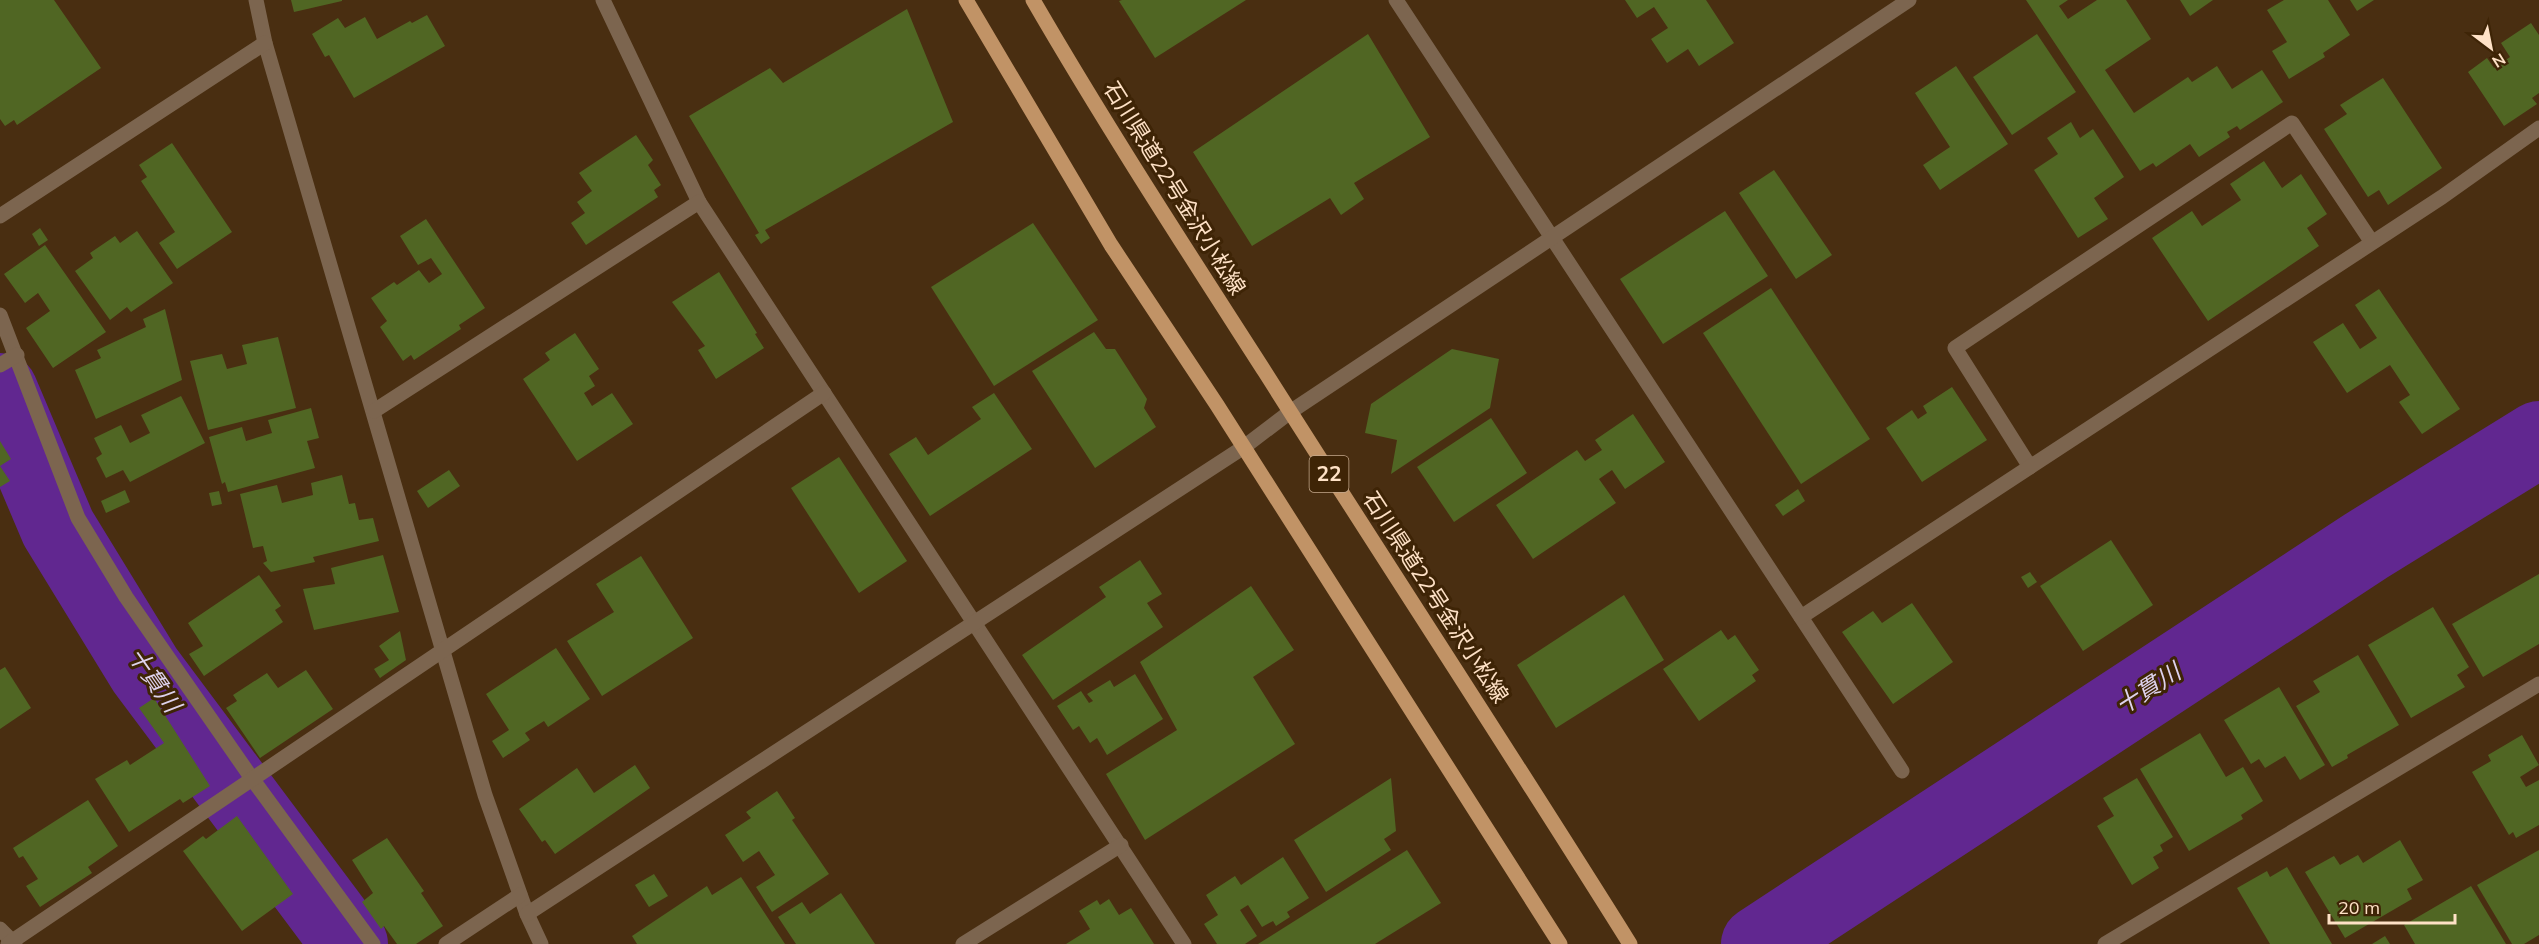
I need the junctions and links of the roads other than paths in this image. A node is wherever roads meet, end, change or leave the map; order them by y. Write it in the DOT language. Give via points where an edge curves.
graph roads {
  1 [pos="256,0"];
  2 [pos="603,0"];
  3 [pos="966,0"];
  4 [pos="1034,0"];
  5 [pos="1396,0"];
  6 [pos="1909,0"];
  7 [pos="265,43"];
  8 [pos="2539,128"];
  9 [pos="699,202"];
  10 [pos="0,216"];
  11 [pos="1553,238"];
  12 [pos="2371,241"];
  13 [pos="0,315"];
  14 [pos="7,361"];
  15 [pos="824,393"];
  16 [pos="374,411"];
  17 [pos="1290,412"];
  18 [pos="1244,447"];
  19 [pos="2030,467"];
  20 [pos="1801,617"];
  21 [pos="974,622"];
  22 [pos="443,650"];
  23 [pos="2539,684"];
  24 [pos="1902,771"];
  25 [pos="249,783"];
  26 [pos="1121,845"];
  27 [pos="520,895"];
  28 [pos="527,914"];
  29 [pos="0,929"];
  30 [pos="12,943"];
  31 [pos="373,944"];
  32 [pos="446,944"];
  33 [pos="541,944"];
  34 [pos="963,944"];
  35 [pos="1184,944"];
  36 [pos="1560,944"];
  37 [pos="1630,944"];
  38 [pos="2105,944"];
  1 -- 7 [label="street"];
  2 -- 9 [label="street"];
  3 -- 18 [label="main road, 22" via="1111,245"];
  4 -- 17 [label="main road, 石川県道22号金沢小松線 / 22"];
  5 -- 11 [label="street"];
  6 -- 11 [label="street"];
  7 -- 10 [label="street"];
  7 -- 16 [label="street"];
  8 -- 12 [label="street" via="2442,197"];
  9 -- 15 [label="street"];
  9 -- 16 [label="street"];
  11 -- 17 [label="street"];
  11 -- 20 [label="street"];
  12 -- 19 [label="street"];
  12 -- 19 [label="street" via="2292,123 1955,348"];
  13 -- 14 [label="street"];
  14 -- 25 [label="street" via="78,518"];
  15 -- 21 [label="street"];
  15 -- 22 [label="street"];
  16 -- 22 [label="street"];
  17 -- 18 [label="street"];
  17 -- 37 [label="main road, 石川県道22号金沢小松線 / 22"];
  18 -- 21 [label="street"];
  18 -- 36 [label="main road, 22"];
  19 -- 20 [label="street"];
  20 -- 24 [label="street"];
  21 -- 26 [label="street"];
  21 -- 28 [label="street"];
  22 -- 25 [label="street"];
  22 -- 27 [label="street" via="485,795"];
  23 -- 38 [label="street"];
  25 -- 30 [label="street"];
  25 -- 31 [label="street"];
  26 -- 34 [label="street"];
  26 -- 35 [label="street"];
  27 -- 28 [label="street"];
  27 -- 32 [label="street"];
  28 -- 33 [label="street"];
  29 -- 30 [label="street"];
}
